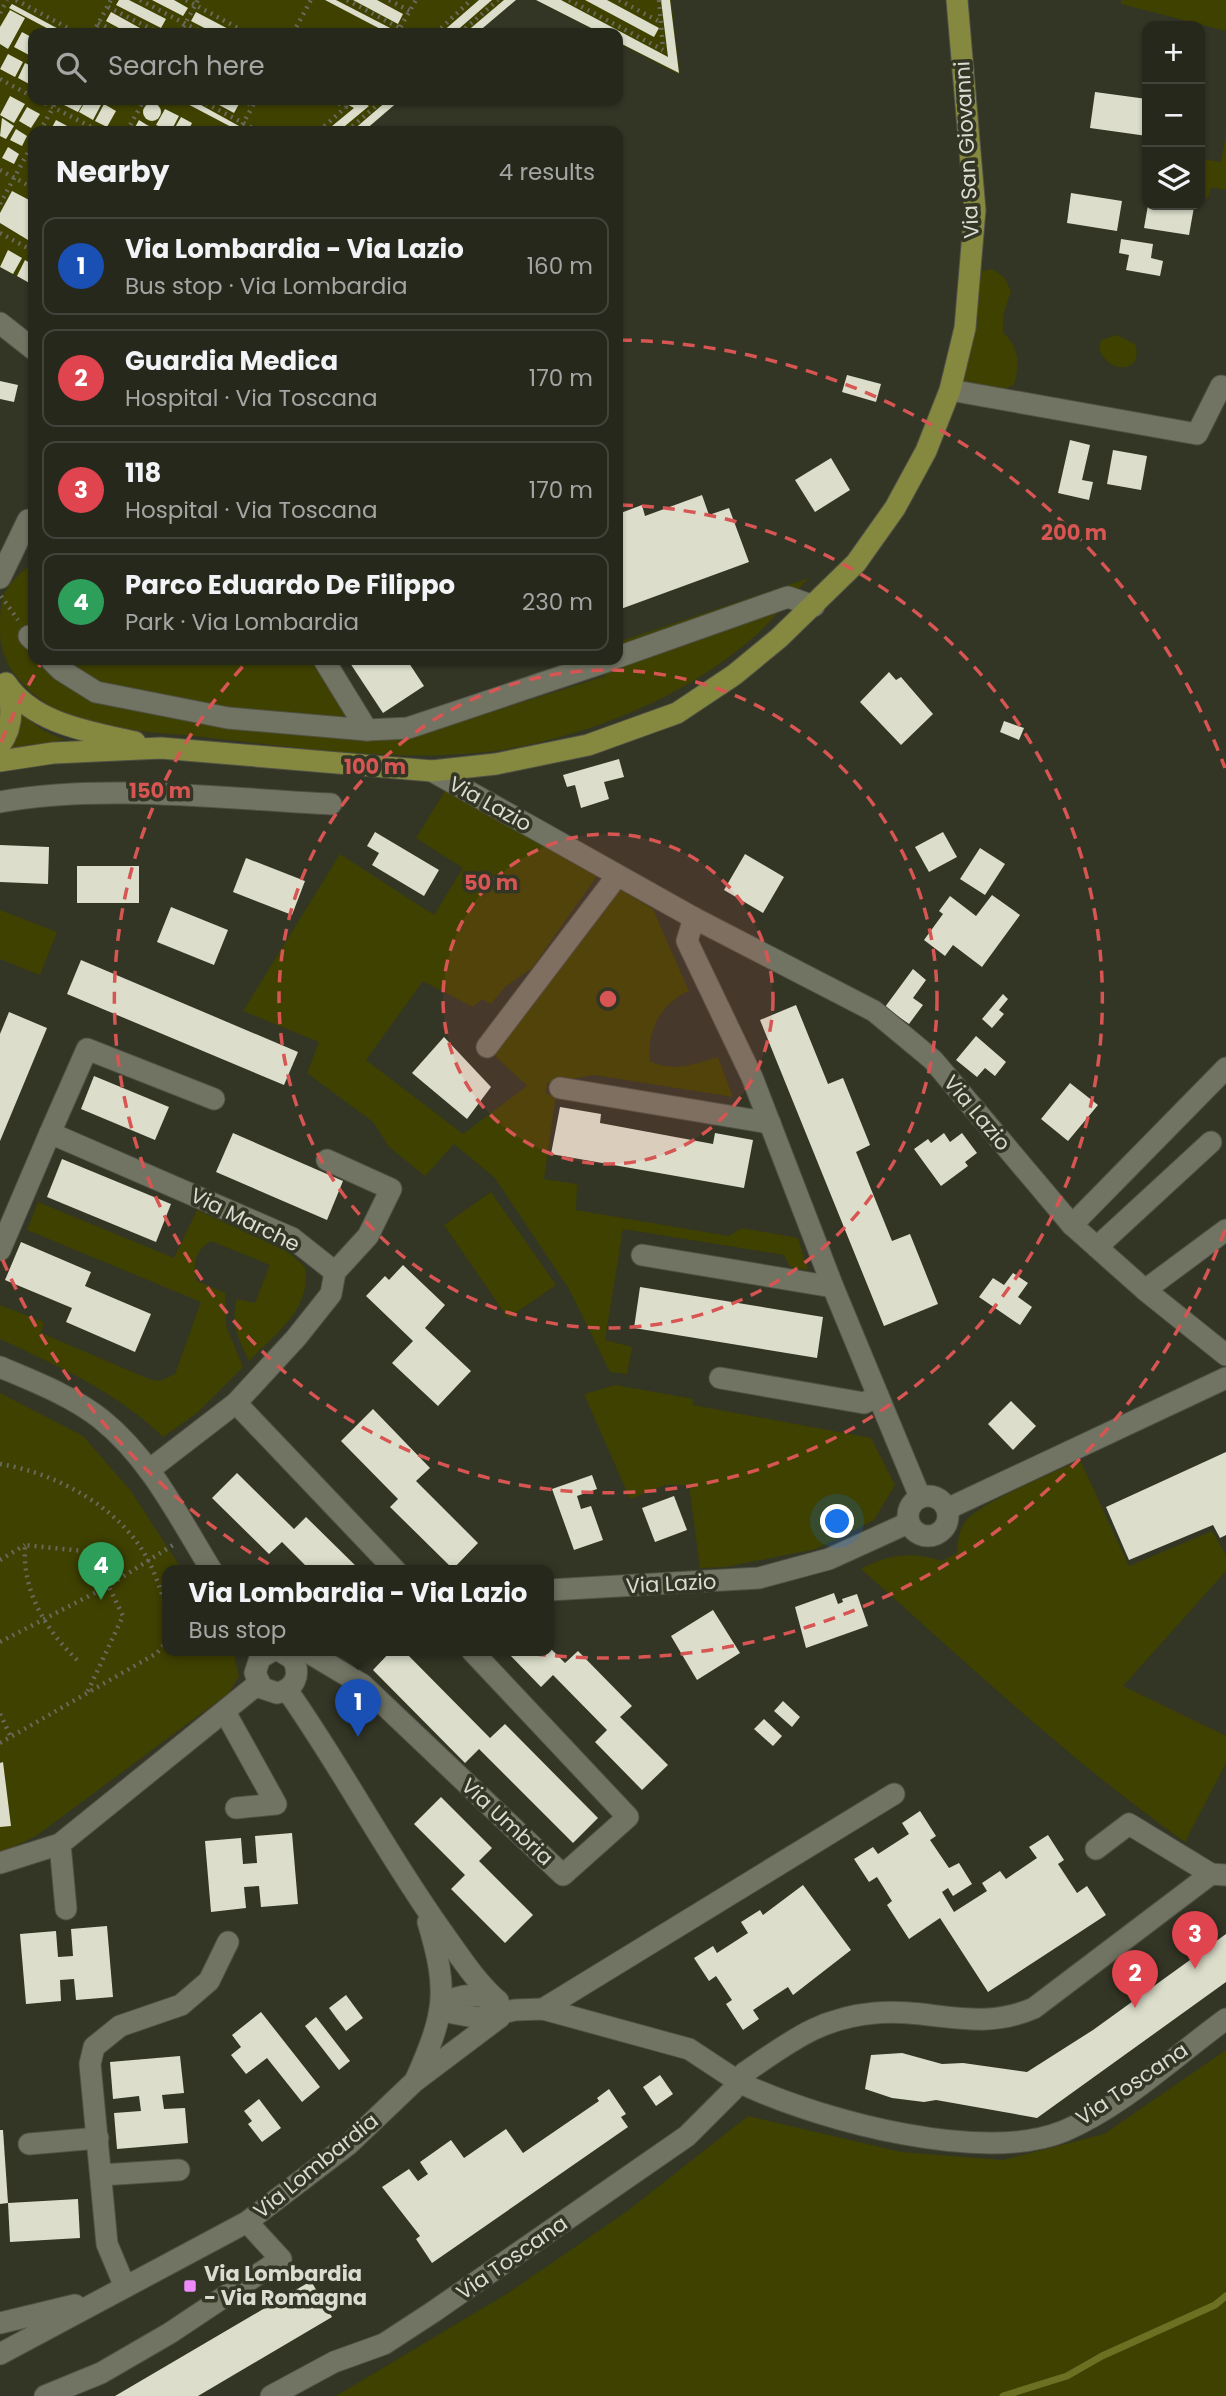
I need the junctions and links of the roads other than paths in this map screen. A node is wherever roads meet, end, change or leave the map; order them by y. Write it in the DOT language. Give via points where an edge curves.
graph roads {
  1 [pos="957,0"];
  2 [pos="0,323"];
  3 [pos="28,345"];
  4 [pos="1221,386"];
  5 [pos="950,390"];
  6 [pos="28,520"];
  7 [pos="28,522"];
  8 [pos="0,555"];
  9 [pos="0,578"];
  10 [pos="814,606"];
  11 [pos="623,655"];
  12 [pos="56,665"];
  13 [pos="327,665"];
  14 [pos="596,665"];
  15 [pos="3,679"];
  16 [pos="368,730"];
  17 [pos="0,745"];
  18 [pos="161,748"];
  19 [pos="0,761"];
  20 [pos="432,771"];
  21 [pos="0,802"];
  22 [pos="331,804"];
  23 [pos="617,876"];
  24 [pos="694,918"];
  25 [pos="487,1047"];
  26 [pos="1226,1068"];
  27 [pos="560,1088"];
  28 [pos="214,1099"];
  29 [pos="770,1123"];
  30 [pos="50,1133"];
  31 [pos="1211,1142"];
  32 [pos="327,1160"];
  33 [pos="1072,1225"];
  34 [pos="1226,1230"];
  35 [pos="1097,1247"];
  36 [pos="0,1250"];
  37 [pos="642,1255"];
  38 [pos="335,1272"];
  39 [pos="833,1287"];
  40 [pos="1145,1290"];
  41 [pos="1226,1354"];
  42 [pos="0,1367"];
  43 [pos="720,1378"];
  44 [pos="1226,1378"];
  45 [pos="878,1396"];
  46 [pos="236,1403"];
  47 [pos="149,1470"];
  48 [pos="920,1497"];
  49 [pos="947,1509"];
  50 [pos="908,1524"];
  51 [pos="208,1565"];
  52 [pos="390,1565"];
  53 [pos="554,1590"];
  54 [pos="277,1656"];
  55 [pos="285,1656"];
  56 [pos="290,1656"];
  57 [pos="477,1656"];
  58 [pos="258,1684"];
  59 [pos="287,1690"];
  60 [pos="225,1712"];
  61 [pos="894,1794"];
  62 [pos="236,1808"];
  63 [pos="60,1844"];
  64 [pos="1096,1849"];
  65 [pos="0,1863"];
  66 [pos="1219,1874"];
  67 [pos="424,1908"];
  68 [pos="66,1909"];
  69 [pos="228,1942"];
  70 [pos="443,2004"];
  71 [pos="504,2009"];
  72 [pos="544,2009"];
  73 [pos="1226,2019"];
  74 [pos="415,2081"];
  75 [pos="739,2081"];
  76 [pos="98,2138"];
  77 [pos="29,2144"];
  78 [pos="179,2170"];
  79 [pos="101,2175"];
  80 [pos="247,2222"];
  81 [pos="125,2287"];
  82 [pos="100,2299"];
  83 [pos="0,2323"];
  84 [pos="0,2354"];
  85 [pos="45,2396"];
  86 [pos="271,2396"];
  1 -- 5 [label="main road, Via San Giovanni" via="975,210 965,328"];
  2 -- 3 [label="street"];
  4 -- 5 [label="street" via="1197,434"];
  5 -- 10 [label="main road, Via San Giovanni" via="926,451 895,508 856,563"];
  6 -- 8 [label="street"];
  7 -- 9 [label="street"];
  10 -- 11 [label="street" via="788,597"];
  10 -- 20 [label="main road, Via San Giovanni" via="734,675 677,713 588,745 496,764"];
  12 -- 16 [label="street" via="96,692 228,718"];
  13 -- 16 [label="street"];
  14 -- 16 [label="street" via="408,728"];
  15 -- 17 [label="main road" via="12,701 11,720"];
  15 -- 18 [label="main road, Via San Giovanni" via="14,696 57,722"];
  18 -- 19 [label="main road, Via San Giovanni" via="53,753"];
  18 -- 20 [label="main road, Via San Giovanni"];
  20 -- 23 [label="street, Via Lazio"];
  21 -- 22 [label="street" via="25,797 164,795"];
  23 -- 24 [label="street, Via Lazio"];
  23 -- 25 [label="street"];
  24 -- 29 [label="street" via="687,941"];
  24 -- 33 [label="street, Via Lazio" via="874,1011 933,1060"];
  26 -- 33 [label="street"];
  27 -- 29 [label="street"];
  28 -- 30 [label="street" via="87,1049"];
  29 -- 39 [label="street"];
  30 -- 36 [label="street"];
  30 -- 38 [label="street, Via Marche" via="292,1238"];
  31 -- 35 [label="street"];
  32 -- 38 [label="street" via="391,1189 369,1236"];
  33 -- 35 [label="street, Via Lazio"];
  34 -- 40 [label="street"];
  35 -- 40 [label="street, Via Lazio"];
  37 -- 39 [label="street"];
  38 -- 46 [label="street" via="331,1294"];
  39 -- 45 [label="street"];
  40 -- 41 [label="street, Via Lazio"];
  42 -- 47 [label="street" via="101,1419"];
  43 -- 45 [label="street" via="864,1403"];
  44 -- 49 [label="street"];
  45 -- 48 [label="street"];
  46 -- 47 [label="street"];
  46 -- 52 [label="street"];
  47 -- 51 [label="street"];
  48 -- 49 [label="street" via="939,1499"];
  48 -- 50 [label="street" via="910,1505"];
  49 -- 50 [label="street" via="940,1545"];
  50 -- 53 [label="street, Via Lazio" via="829,1559 759,1578"];
  54 -- 58 [label="street" via="255,1668"];
  55 -- 59 [label="street" via="297,1676"];
  56 -- 57 [label="street, Via Umbria" via="363,1685 563,1875 628,1817"];
  58 -- 59 [label="street" via="272,1693"];
  58 -- 60 [label="street"];
  59 -- 67 [label="street, Via Lombardia"];
  60 -- 62 [label="street" via="276,1804"];
  60 -- 63 [label="street"];
  61 -- 72 [label="street, Via Toscana"];
  63 -- 65 [label="street"];
  63 -- 68 [label="street"];
  64 -- 66 [label="street" via="1129,1824"];
  66 -- 75 [label="street, Via Toscana" via="1034,2008 1012,2018 990,2021 876,2013 849,2017 816,2025"];
  67 -- 70 [label="street, Via Lombardia" via="436,1947"];
  67 -- 71 [label="street, Via Lombardia"];
  69 -- 76 [label="street" via="209,1981 181,2005 120,2026 94,2046 90,2064"];
  70 -- 71 [label="street, Via Toscana" via="465,2018"];
  70 -- 74 [label="street, Via Lombardia" via="433,2042"];
  71 -- 72 [label="street, Via Toscana"];
  71 -- 74 [label="street, Via Lombardia"];
  72 -- 75 [label="street, Via Toscana" via="689,2049"];
  73 -- 75 [label="street, Via Toscana" via="1116,2100 1064,2131 1034,2139 980,2142 908,2134 814,2111"];
  74 -- 80 [label="street, Via Lombardia" via="349,2144"];
  75 -- 86 [label="street, Via Toscana" via="687,2136 433,2312 384,2344 334,2362"];
  76 -- 77 [label="street"];
  76 -- 79 [label="street"];
  78 -- 79 [label="street"];
  79 -- 81 [label="street" via="107,2244"];
  80 -- 81 [label="street, Via Lombardia"];
  80 -- 85 [label="street, Via Lombardia" via="281,2259 124,2360"];
  81 -- 82 [label="street, Via Lombardia"];
  82 -- 83 [label="street, Via Lombardia"];
  82 -- 84 [label="street, Via Lombardia"];
}
